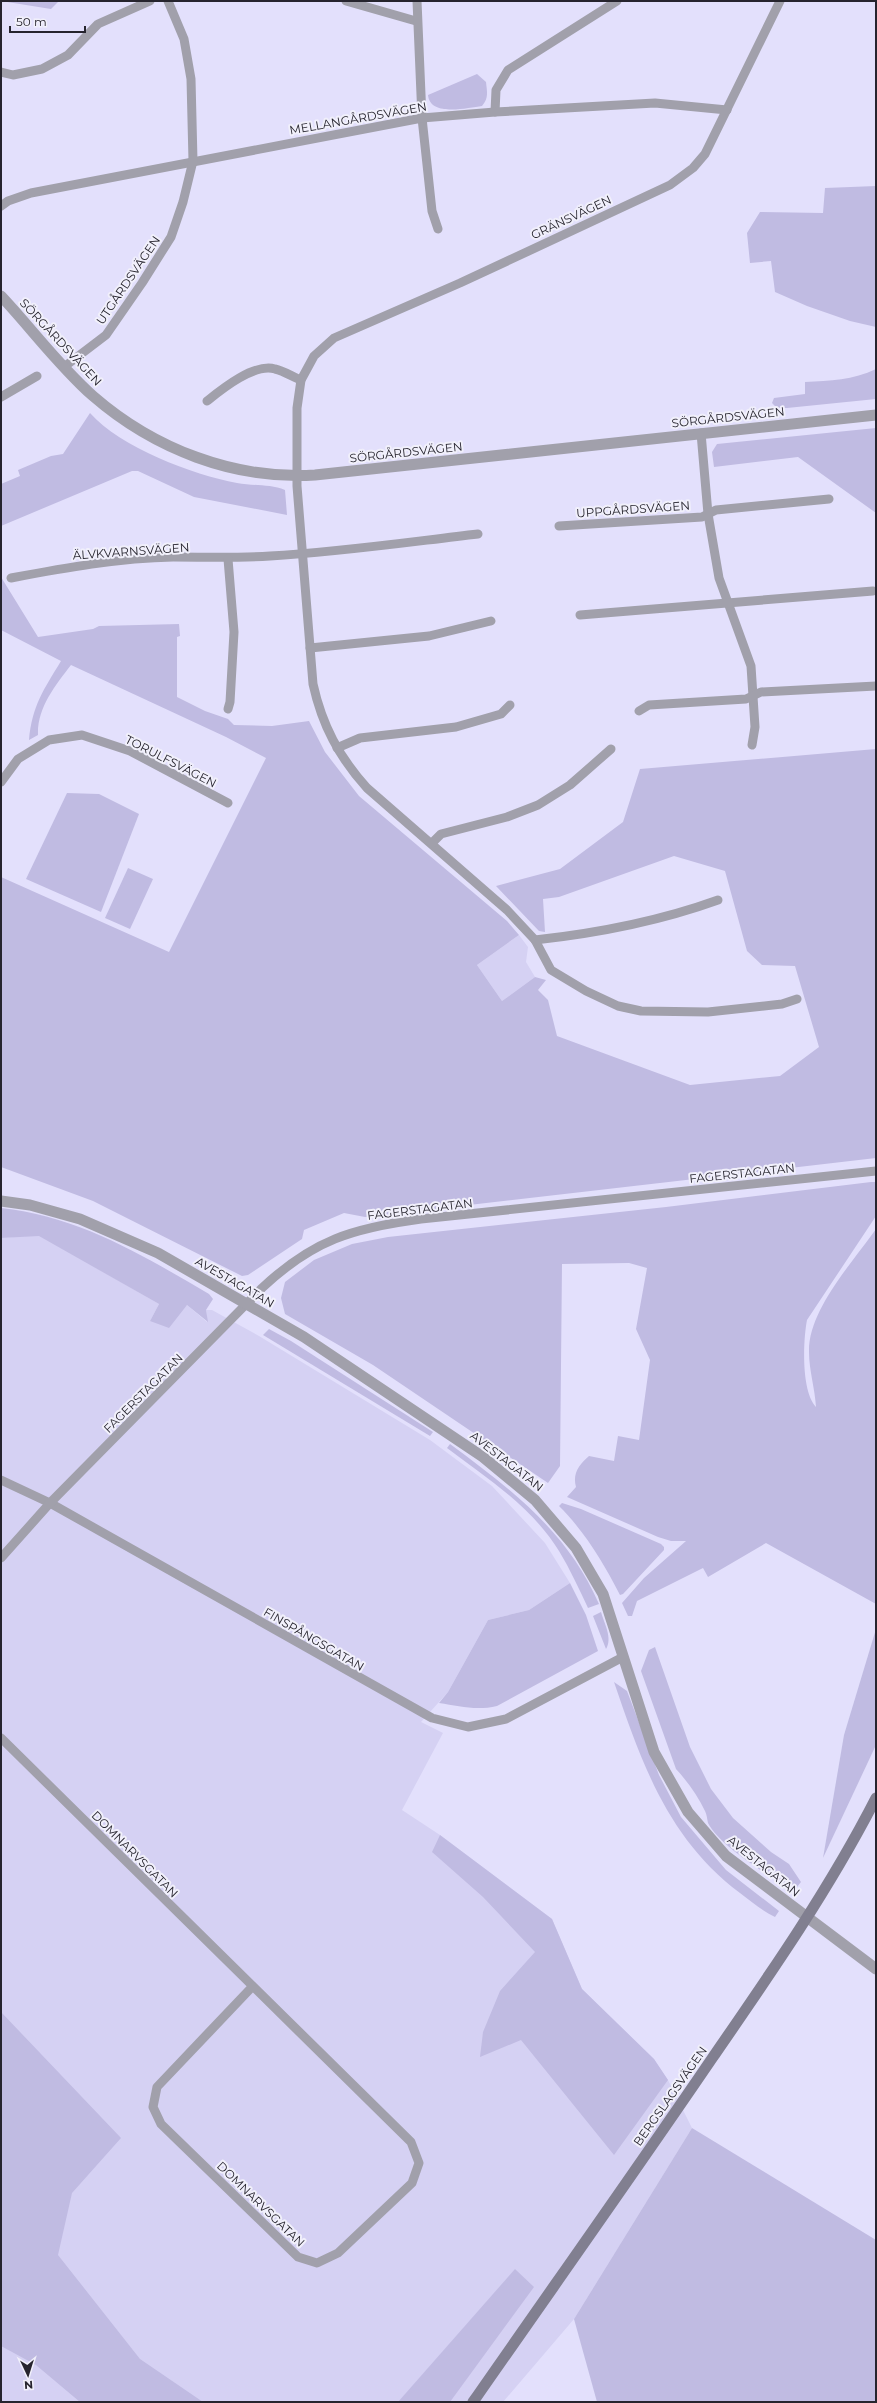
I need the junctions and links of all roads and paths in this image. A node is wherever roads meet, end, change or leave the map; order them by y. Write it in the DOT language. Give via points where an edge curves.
graph roads {
  1 [pos="150,1"];
  2 [pos="168,1"];
  3 [pos="346,1"];
  4 [pos="417,1"];
  5 [pos="780,1"];
  6 [pos="615,2"];
  7 [pos="416,21"];
  8 [pos="1,72"];
  9 [pos="727,110"];
  10 [pos="495,112"];
  11 [pos="422,118"];
  12 [pos="193,161"];
  13 [pos="1,206"];
  14 [pos="438,229"];
  15 [pos="1,296"];
  16 [pos="64,367"];
  17 [pos="37,376"];
  18 [pos="301,380"];
  19 [pos="1,397"];
  20 [pos="207,402"];
  21 [pos="876,415"];
  22 [pos="701,433"];
  23 [pos="297,476"];
  24 [pos="828,499"];
  25 [pos="708,514"];
  26 [pos="559,526"];
  27 [pos="478,534"];
  28 [pos="302,554"];
  29 [pos="228,559"];
  30 [pos="11,578"];
  31 [pos="873,591"];
  32 [pos="728,603"];
  33 [pos="580,614"];
  34 [pos="491,621"];
  35 [pos="310,648"];
  36 [pos="876,686"];
  37 [pos="753,695"];
  38 [pos="510,705"];
  39 [pos="228,709"];
  40 [pos="639,712"];
  41 [pos="752,745"];
  42 [pos="337,748"];
  43 [pos="611,749"];
  44 [pos="1,782"];
  45 [pos="228,803"];
  46 [pos="432,843"];
  47 [pos="718,900"];
  48 [pos="535,940"];
  49 [pos="797,999"];
  50 [pos="876,1171"];
  51 [pos="1,1201"];
  52 [pos="247,1304"];
  53 [pos="1,1480"];
  54 [pos="50,1503"];
  55 [pos="1,1558"];
  56 [pos="624,1657"];
  57 [pos="1,1738"];
  58 [pos="876,1798"];
  59 [pos="807,1916"];
  60 [pos="876,1969"];
  61 [pos="252,1987"];
  62 [pos="473,2402"];
  1 -- 8 [label="street" via="98,24 68,55 42,69 13,75"];
  2 -- 12 [label="street, UTGÅRDSVÄGEN" via="184,38 191,79"];
  3 -- 7 [label="street"];
  4 -- 7 [label="street"];
  5 -- 9 [label="street, GRÄNSVÄGEN"];
  6 -- 10 [label="street" via="508,70 496,90"];
  7 -- 11 [label="street"];
  9 -- 10 [label="street, MELLANGÅRDSVÄGEN" via="655,103"];
  9 -- 18 [label="street, GRÄNSVÄGEN" via="705,154 693,168 670,185 460,283 334,338 314,356"];
  10 -- 11 [label="street, MELLANGÅRDSVÄGEN"];
  11 -- 12 [label="street, MELLANGÅRDSVÄGEN"];
  11 -- 14 [label="street" via="432,211"];
  12 -- 13 [label="street, MELLANGÅRDSVÄGEN" via="31,193"];
  12 -- 16 [label="street, UTGÅRDSVÄGEN" via="171,237 106,335"];
  15 -- 16 [label="street, SÖRGÅRDSVÄGEN"];
  16 -- 23 [label="street, SÖRGÅRDSVÄGEN" via="104,405 151,438 183,453 250,472"];
  17 -- 19 [label="street"];
  18 -- 20 [label="street" via="274,368 257,370 227,385"];
  18 -- 23 [label="street, GRÄNSVÄGEN" via="297,408"];
  21 -- 22 [label="street, SÖRGÅRDSVÄGEN"];
  22 -- 23 [label="street, SÖRGÅRDSVÄGEN"];
  22 -- 25 [label="street, UPPGÅRDSVÄGEN"];
  23 -- 28 [label="street"];
  24 -- 25 [label="street, UPPGÅRDSVÄGEN" via="716,510"];
  25 -- 26 [label="street, UPPGÅRDSVÄGEN" via="702,517"];
  25 -- 32 [label="street, UPPGÅRDSVÄGEN" via="719,578"];
  27 -- 28 [label="street, ÄLVKVARNSVÄGEN"];
  28 -- 29 [label="street, ÄLVKVARNSVÄGEN"];
  28 -- 35 [label="street"];
  29 -- 30 [label="street, ÄLVKVARNSVÄGEN" via="172,557 72,567"];
  29 -- 39 [label="street" via="234,632"];
  31 -- 32 [label="street"];
  32 -- 33 [label="street"];
  32 -- 37 [label="street, UPPGÅRDSVÄGEN" via="748,654"];
  34 -- 35 [label="street" via="429,636"];
  35 -- 42 [label="street" via="313,684 319,710"];
  36 -- 37 [label="street" via="761,692"];
  37 -- 40 [label="street" via="746,699 649,705"];
  37 -- 41 [label="street, UPPGÅRDSVÄGEN" via="755,727"];
  38 -- 42 [label="street" via="501,714 456,727 360,738"];
  42 -- 46 [label="street" via="350,770 367,788"];
  43 -- 46 [label="street" via="570,785 538,805 507,817 441,834"];
  44 -- 45 [label="street, TORULFSVÄGEN" via="18,759 49,740 82,735 130,751"];
  46 -- 48 [label="street" via="508,910"];
  47 -- 48 [label="street" via="678,914 616,929"];
  48 -- 49 [label="street" via="551,970 618,1006 641,1011 708,1012 782,1004"];
  50 -- 52 [label="street, FAGERSTAGATAN" via="388,1223 354,1230 318,1246 286,1268"];
  51 -- 52 [label="street, AVESTAGATAN" via="54,1212 127,1238 158,1252"];
  52 -- 54 [label="street, FAGERSTAGATAN"];
  52 -- 56 [label="street, AVESTAGATAN" via="304,1337 477,1452 535,1500 576,1548 603,1594"];
  53 -- 54 [label="street, FINSPÅNGSGATAN"];
  54 -- 55 [label="street, FAGERSTAGATAN"];
  54 -- 56 [label="street, FINSPÅNGSGATAN" via="432,1718 468,1727 506,1719"];
  56 -- 59 [label="street, AVESTAGATAN" via="654,1752 688,1812 726,1856"];
  57 -- 61 [label="street, DOMNARVSGATAN"];
  58 -- 59 [label="main road, BERGSLAGSVÄGEN" via="850,1849"];
  59 -- 60 [label="street, AVESTAGATAN"];
  59 -- 62 [label="main road, BERGSLAGSVÄGEN" via="712,2059"];
  61 -- 61 [label="street, DOMNARVSGATAN" via="411,2142 419,2163 412,2183 338,2253 317,2263 298,2257 161,2124 153,2107 157,2087"];
}
